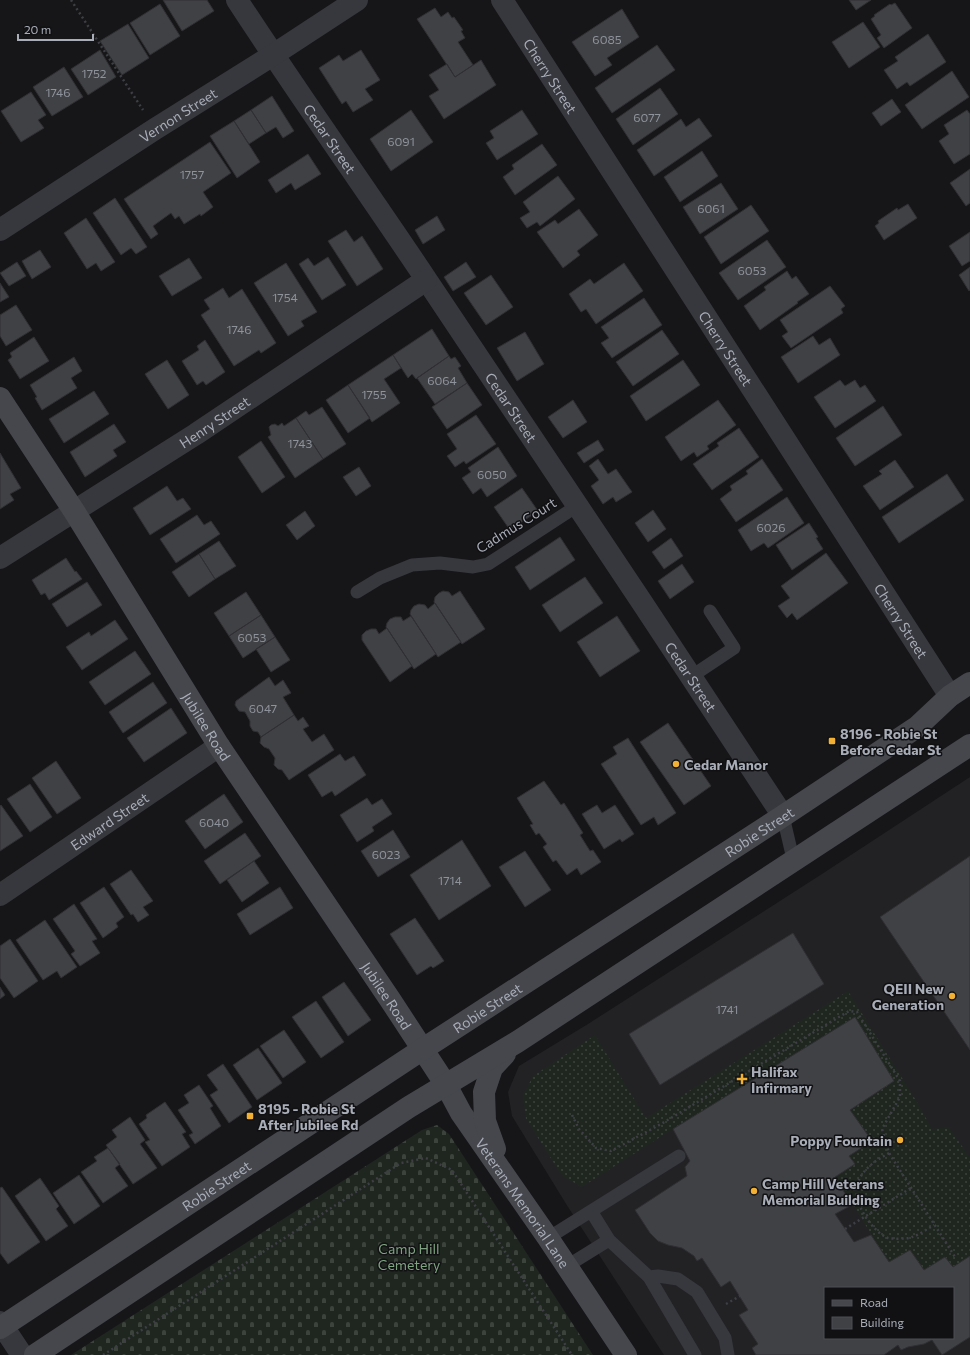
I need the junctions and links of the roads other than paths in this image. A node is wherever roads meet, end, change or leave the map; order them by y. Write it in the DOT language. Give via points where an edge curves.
graph roads {
  1 [pos="237,0"];
  2 [pos="357,0"];
  3 [pos="502,0"];
  4 [pos="273,55"];
  5 [pos="0,230"];
  6 [pos="426,280"];
  7 [pos="0,398"];
  8 [pos="578,506"];
  9 [pos="74,511"];
  10 [pos="0,558"];
  11 [pos="357,592"];
  12 [pos="710,611"];
  13 [pos="692,676"];
  14 [pos="970,683"];
  15 [pos="950,696"];
  16 [pos="970,745"];
  17 [pos="219,746"];
  18 [pos="783,816"];
  19 [pos="793,859"];
  20 [pos="0,895"];
  21 [pos="517,1042"];
  22 [pos="423,1049"];
  23 [pos="446,1085"];
  24 [pos="679,1156"];
  25 [pos="504,1177"];
  26 [pos="591,1211"];
  27 [pos="548,1238"];
  28 [pos="609,1240"];
  29 [pos="567,1266"];
  30 [pos="649,1277"];
  31 [pos="1,1325"];
  32 [pos="22,1355"];
  33 [pos="35,1355"];
  34 [pos="626,1355"];
  35 [pos="695,1355"];
  36 [pos="728,1355"];
  1 -- 4 [label="street, Cedar Street"];
  2 -- 4 [label="street, Vernon Street"];
  3 -- 15 [label="street, Cherry Street"];
  4 -- 5 [label="street, Vernon Street"];
  4 -- 6 [label="street, Cedar Street"];
  6 -- 8 [label="street, Cedar Street"];
  6 -- 9 [label="street, Henry Street" via="196,434"];
  7 -- 9 [label="main road, Jubilee Road"];
  8 -- 11 [label="lane, Cadmus Court" via="488,564 473,567 440,563 412,565 380,578"];
  8 -- 13 [label="street, Cedar Street"];
  9 -- 10 [label="street, Henry Street"];
  9 -- 17 [label="main road, Jubilee Road"];
  12 -- 13 [label="lane" via="734,648"];
  13 -- 18 [label="street, Cedar Street"];
  14 -- 15 [label="main road, Robie Street"];
  15 -- 18 [label="main road, Robie Street" via="916,727"];
  16 -- 19 [label="main road"];
  17 -- 20 [label="street, Edward Street"];
  17 -- 22 [label="main road, Jubilee Road"];
  18 -- 19 [label="lane"];
  18 -- 22 [label="main road, Robie Street"];
  19 -- 21 [label="main road"];
  21 -- 23 [label="main road"];
  21 -- 25 [label="main road" via="492,1068 484,1092 485,1121"];
  22 -- 23 [label="main road, Veterans Memorial Lane"];
  22 -- 31 [label="main road, Robie Street"];
  23 -- 25 [label="main road, Veterans Memorial Lane" via="461,1113"];
  23 -- 33 [label="main road"];
  24 -- 26 [label="lane"];
  25 -- 27 [label="main road, Veterans Memorial Lane"];
  26 -- 27 [label="lane"];
  26 -- 28 [label="lane"];
  27 -- 29 [label="main road, Veterans Memorial Lane"];
  28 -- 29 [label="lane"];
  28 -- 30 [label="lane"];
  29 -- 34 [label="main road, Veterans Memorial Lane"];
  30 -- 35 [label="lane"];
  30 -- 36 [label="lane" via="678,1279 697,1292 725,1338"];
  31 -- 32 [label="street"];
}
